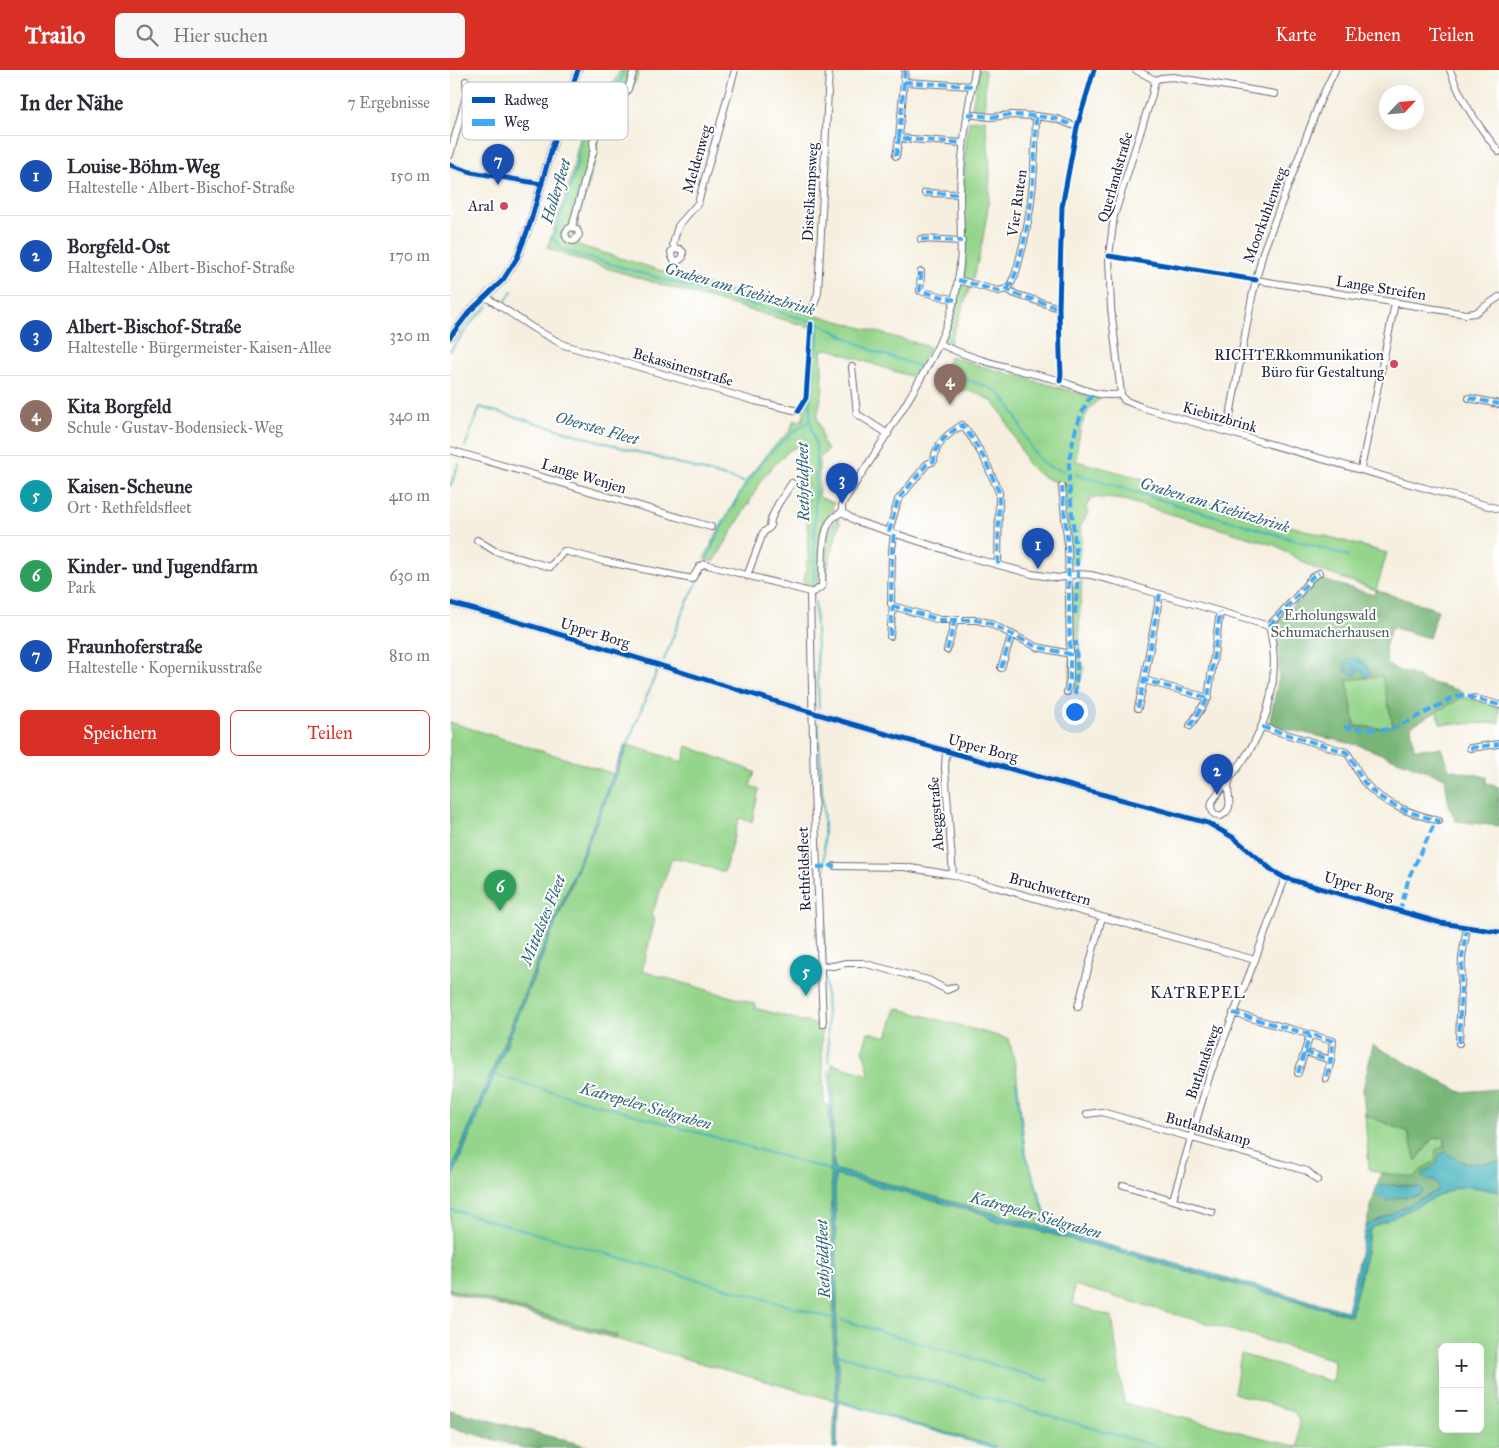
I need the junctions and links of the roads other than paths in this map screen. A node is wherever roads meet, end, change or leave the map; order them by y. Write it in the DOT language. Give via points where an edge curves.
graph roads {
  1 [pos="578,70"];
  2 [pos="634,70"];
  3 [pos="735,70"];
  4 [pos="829,70"];
  5 [pos="905,70"];
  6 [pos="975,70"];
  7 [pos="1136,70"];
  8 [pos="1335,70"];
  9 [pos="1450,70"];
  10 [pos="1155,80"];
  11 [pos="573,82"];
  12 [pos="904,82"];
  13 [pos="972,86"];
  14 [pos="628,89"];
  15 [pos="1275,94"];
  16 [pos="462,114"];
  17 [pos="967,114"];
  18 [pos="1036,116"];
  19 [pos="1077,127"];
  20 [pos="899,138"];
  21 [pos="554,140"];
  22 [pos="594,140"];
  23 [pos="962,142"];
  24 [pos="1499,152"];
  25 [pos="450,155"];
  26 [pos="896,156"];
  27 [pos="450,165"];
  28 [pos="542,184"];
  29 [pos="925,193"];
  30 [pos="960,194"];
  31 [pos="572,227"];
  32 [pos="921,239"];
  33 [pos="962,241"];
  34 [pos="675,249"];
  35 [pos="921,272"];
  36 [pos="958,280"];
  37 [pos="1256,280"];
  38 [pos="1007,289"];
  39 [pos="486,296"];
  40 [pos="1499,297"];
  41 [pos="955,300"];
  42 [pos="1395,303"];
  43 [pos="1059,308"];
  44 [pos="812,311"];
  45 [pos="450,337"];
  46 [pos="940,344"];
  47 [pos="852,367"];
  48 [pos="1120,394"];
  49 [pos="1468,398"];
  50 [pos="1499,404"];
  51 [pos="798,411"];
  52 [pos="1227,432"];
  53 [pos="888,434"];
  54 [pos="450,450"];
  55 [pos="1361,469"];
  56 [pos="792,483"];
  57 [pos="1062,488"];
  58 [pos="1499,509"];
  59 [pos="844,514"];
  60 [pos="711,528"];
  61 [pos="892,533"];
  62 [pos="478,540"];
  63 [pos="998,565"];
  64 [pos="1319,573"];
  65 [pos="747,576"];
  66 [pos="1069,576"];
  67 [pos="810,592"];
  68 [pos="1160,594"];
  69 [pos="450,603"];
  70 [pos="893,606"];
  71 [pos="1220,612"];
  72 [pos="955,620"];
  73 [pos="1269,626"];
  74 [pos="1012,634"];
  75 [pos="890,636"];
  76 [pos="948,650"];
  77 [pos="1070,654"];
  78 [pos="1001,668"];
  79 [pos="1144,680"];
  80 [pos="1067,692"];
  81 [pos="1208,698"];
  82 [pos="1474,698"];
  83 [pos="1499,705"];
  84 [pos="1138,708"];
  85 [pos="812,713"];
  86 [pos="1190,726"];
  87 [pos="1262,727"];
  88 [pos="1499,744"];
  89 [pos="1470,748"];
  90 [pos="946,751"];
  91 [pos="1230,778"];
  92 [pos="1214,814"];
  93 [pos="1439,821"];
  94 [pos="1208,823"];
  95 [pos="835,866"];
  96 [pos="953,875"];
  97 [pos="1285,878"];
  98 [pos="1102,917"];
  99 [pos="1467,928"];
  100 [pos="1499,932"];
  101 [pos="1255,960"];
  102 [pos="820,965"];
  103 [pos="954,987"];
  104 [pos="1078,1007"];
  105 [pos="1233,1013"];
  106 [pos="823,1024"];
  107 [pos="1310,1035"];
  108 [pos="1459,1043"];
  109 [pos="1304,1052"];
  110 [pos="1331,1060"];
  111 [pos="1298,1073"];
  112 [pos="1326,1079"];
  113 [pos="1087,1114"];
  114 [pos="1192,1138"];
  115 [pos="1317,1180"];
  116 [pos="1123,1185"];
  117 [pos="1173,1200"];
  118 [pos="1212,1212"];
  1 -- 11 [label="street"];
  2 -- 14 [label="street"];
  3 -- 34 [label="street, Meldenweg" via="698,203 678,226 673,244"];
  4 -- 44 [label="street, Distelkampsweg" via="818,293"];
  5 -- 12 [label="street"];
  6 -- 13 [label="street"];
  7 -- 10 [label="street"];
  8 -- 37 [label="street, Moorkuhlenweg" via="1265,245"];
  9 -- 24 [label="street" via="1470,114"];
  10 -- 15 [label="street" via="1173,77"];
  10 -- 48 [label="street, Querlandstraße" via="1114,216 1110,256 1111,308"];
  12 -- 13 [label="street"];
  12 -- 20 [label="street"];
  13 -- 17 [label="street"];
  16 -- 25 [label="street"];
  17 -- 18 [label="street" via="991,118"];
  17 -- 23 [label="street"];
  18 -- 19 [label="street" via="1057,119"];
  18 -- 38 [label="street, Vier Ruten" via="1034,184 1028,225 1014,281"];
  20 -- 23 [label="street"];
  20 -- 26 [label="street"];
  21 -- 28 [label="street"];
  22 -- 31 [label="street"];
  23 -- 30 [label="street"];
  27 -- 28 [label="street" via="471,172"];
  28 -- 39 [label="street" via="517,258 503,280"];
  29 -- 30 [label="street"];
  30 -- 33 [label="street"];
  32 -- 33 [label="street"];
  33 -- 36 [label="street"];
  35 -- 41 [label="street" via="920,291"];
  36 -- 38 [label="street" via="998,291"];
  36 -- 41 [label="street"];
  37 -- 42 [label="street, Lange Streifen"];
  37 -- 52 [label="street, Moorkuhlenweg"];
  38 -- 43 [label="street"];
  39 -- 45 [label="street"];
  39 -- 51 [label="street, Bekassinenstraße" via="564,344 755,402"];
  40 -- 42 [label="street, Lange Streifen" via="1466,314"];
  41 -- 46 [label="street"];
  42 -- 55 [label="street"];
  46 -- 48 [label="street, Kiebitzbrink" via="977,359 1105,395"];
  46 -- 53 [label="street"];
  47 -- 53 [label="street" via="857,414"];
  48 -- 52 [label="street, Kiebitzbrink" via="1128,402"];
  49 -- 50 [label="street"];
  52 -- 55 [label="street, Kiebitzbrink"];
  53 -- 59 [label="street" via="842,504"];
  54 -- 60 [label="street, Lange Wenjen"];
  55 -- 58 [label="street, Kiebitzbrink"];
  56 -- 65 [label="street" via="778,504"];
  57 -- 66 [label="street"];
  59 -- 61 [label="street"];
  59 -- 67 [label="street" via="833,518 828,526 823,545 822,586"];
  61 -- 63 [label="street"];
  61 -- 63 [label="street" via="898,500 927,464 934,461 935,451 944,439 962,425 984,458 998,492"];
  61 -- 70 [label="street"];
  62 -- 65 [label="street" via="495,551 550,567 564,551 692,579 704,564"];
  63 -- 66 [label="street" via="1048,577"];
  64 -- 73 [label="street"];
  65 -- 67 [label="street"];
  66 -- 68 [label="street" via="1091,575"];
  66 -- 77 [label="street"];
  67 -- 85 [label="street, Rethfeldsfleet"];
  68 -- 71 [label="street"];
  68 -- 79 [label="street"];
  69 -- 85 [label="street, Upper Borg"];
  70 -- 72 [label="street" via="940,620"];
  70 -- 75 [label="street"];
  71 -- 73 [label="street"];
  71 -- 81 [label="street"];
  72 -- 74 [label="street" via="977,620"];
  72 -- 76 [label="street"];
  73 -- 87 [label="street" via="1273,646 1273,685"];
  74 -- 77 [label="street" via="1037,647"];
  74 -- 78 [label="street"];
  77 -- 80 [label="street"];
  79 -- 81 [label="street"];
  79 -- 84 [label="street"];
  81 -- 86 [label="street"];
  82 -- 83 [label="street"];
  85 -- 90 [label="street, Upper Borg"];
  85 -- 102 [label="street, Rethfeldsfleet"];
  87 -- 91 [label="street"];
  87 -- 93 [label="street" via="1346,752 1364,782 1382,798 1405,811"];
  88 -- 89 [label="street"];
  90 -- 94 [label="street, Upper Borg"];
  90 -- 96 [label="street, Abeggstraße"];
  91 -- 92 [label="street" via="1212,802"];
  91 -- 92 [label="street" via="1227,792 1229,809 1220,816"];
  92 -- 94 [label="street"];
  94 -- 97 [label="street, Upper Borg" via="1234,838"];
  95 -- 96 [label="street, Bruchwettern" via="904,867"];
  96 -- 98 [label="street, Bruchwettern"];
  97 -- 99 [label="street, Upper Borg"];
  97 -- 101 [label="street, Butlandsweg"];
  98 -- 101 [label="street, Bruchwettern"];
  98 -- 104 [label="street"];
  99 -- 100 [label="street, Upper Borg"];
  99 -- 108 [label="street" via="1462,957"];
  101 -- 105 [label="street, Butlandsweg"];
  102 -- 103 [label="street" via="862,963 928,980 948,990"];
  102 -- 106 [label="street, Rethfeldsfleet"];
  105 -- 107 [label="street"];
  105 -- 114 [label="street, Butlandsweg" via="1210,1074"];
  107 -- 109 [label="street"];
  107 -- 110 [label="street" via="1333,1041"];
  109 -- 110 [label="street"];
  109 -- 111 [label="street"];
  110 -- 112 [label="street"];
  113 -- 114 [label="street, Butlandskamp" via="1102,1112"];
  114 -- 115 [label="street, Butlandskamp" via="1308,1171"];
  114 -- 117 [label="street, Butlandsweg"];
  116 -- 117 [label="street"];
  117 -- 118 [label="street"];
}
